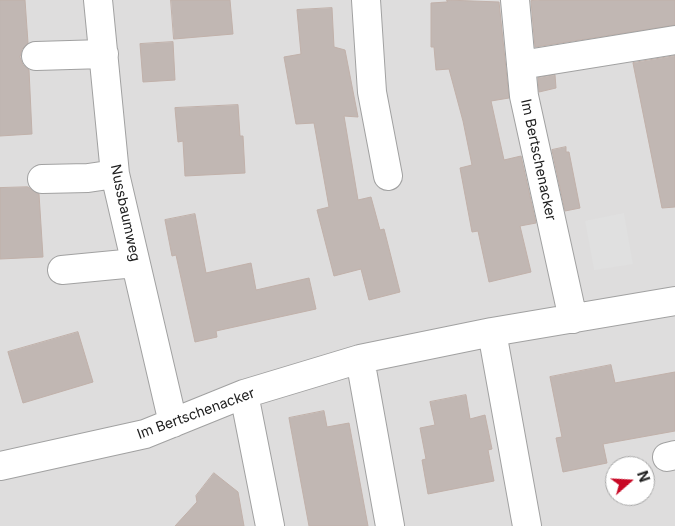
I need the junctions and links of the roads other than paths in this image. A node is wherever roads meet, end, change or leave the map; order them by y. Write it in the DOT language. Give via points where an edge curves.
graph roads {
  1 [pos="98,0"];
  2 [pos="366,0"];
  3 [pos="515,0"];
  4 [pos="675,40"];
  5 [pos="104,54"];
  6 [pos="36,56"];
  7 [pos="521,66"];
  8 [pos="115,174"];
  9 [pos="388,176"];
  10 [pos="42,180"];
  11 [pos="135,263"];
  12 [pos="62,270"];
  13 [pos="675,301"];
  14 [pos="573,319"];
  15 [pos="492,332"];
  16 [pos="360,359"];
  17 [pos="244,394"];
  18 [pos="173,423"];
  19 [pos="0,466"];
  20 [pos="270,526"];
  21 [pos="390,526"];
  22 [pos="527,526"];
  1 -- 5 [label="street, Nussbaumweg"];
  2 -- 9 [label="street" via="372,92"];
  3 -- 7 [label="street, Im Bertschenacker"];
  4 -- 7 [label="street"];
  5 -- 6 [label="street"];
  5 -- 8 [label="street, Nussbaumweg"];
  7 -- 14 [label="street, Im Bertschenacker" via="524,96"];
  8 -- 10 [label="street"];
  8 -- 11 [label="street, Nussbaumweg"];
  11 -- 12 [label="street"];
  11 -- 18 [label="street, Nussbaumweg"];
  13 -- 14 [label="street, Im Bertschenacker"];
  14 -- 15 [label="street, Im Bertschenacker"];
  15 -- 16 [label="street, Im Bertschenacker"];
  15 -- 22 [label="street"];
  16 -- 17 [label="street, Im Bertschenacker"];
  16 -- 21 [label="street"];
  17 -- 18 [label="street, Im Bertschenacker"];
  17 -- 20 [label="street"];
  18 -- 19 [label="street, Im Bertschenacker" via="145,434"];
}
